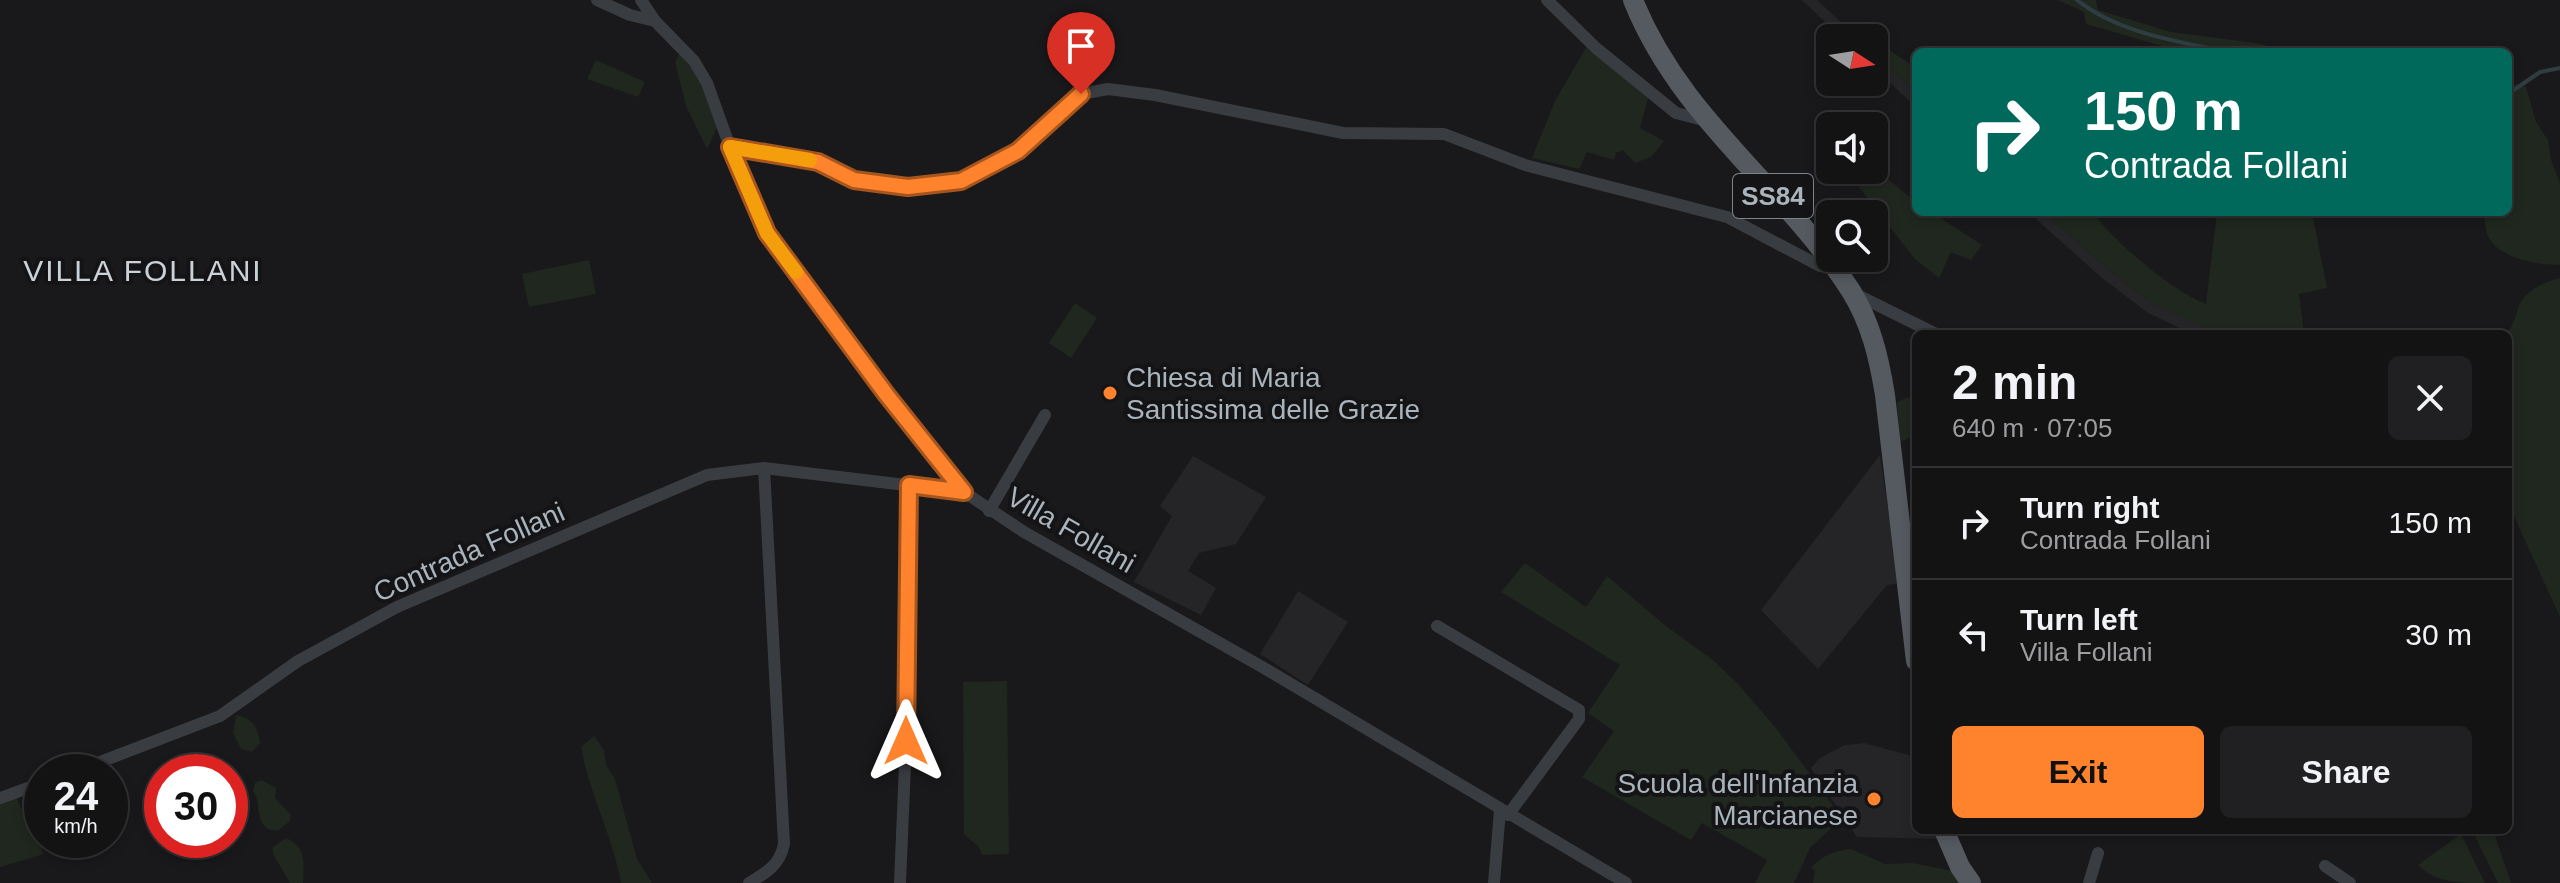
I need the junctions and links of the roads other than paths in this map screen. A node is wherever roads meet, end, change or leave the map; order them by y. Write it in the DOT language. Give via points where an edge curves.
graph roads {
  1 [pos="597,0"];
  2 [pos="641,0"];
  3 [pos="1547,0"];
  4 [pos="1633,0"];
  5 [pos="655,21"];
  6 [pos="1707,121"];
  7 [pos="730,147"];
  8 [pos="1816,247"];
  9 [pos="1816,264"];
  10 [pos="1837,272"];
  11 [pos="1851,292"];
  12 [pos="1928,330"];
  13 [pos="1045,415"];
  14 [pos="764,468"];
  15 [pos="909,485"];
  16 [pos="964,492"];
  17 [pos="989,511"];
  18 [pos="1912,622"];
  19 [pos="1437,626"];
  20 [pos="121,754"];
  21 [pos="24,789"];
  22 [pos="0,798"];
  23 [pos="1504,812"];
  24 [pos="1946,834"];
  25 [pos="2098,853"];
  26 [pos="2325,866"];
  27 [pos="749,883"];
  28 [pos="900,883"];
  29 [pos="1494,883"];
  30 [pos="1626,883"];
  31 [pos="1971,883"];
  32 [pos="2089,883"];
  33 [pos="2350,883"];
  1 -- 5 [label="street"];
  2 -- 5 [label="street, Villa Follani"];
  3 -- 6 [label="street" via="1676,113"];
  4 -- 6 [label="main road, SS84" via="1666,68"];
  5 -- 7 [label="street, Villa Follani" via="694,61"];
  6 -- 8 [label="main road, SS84"];
  7 -- 9 [label="street" via="818,162 854,180 908,187 961,181 1018,151 1081,94 1108,89 1343,133 1444,134 1525,165 1727,217"];
  7 -- 16 [label="street, Villa Follani" via="767,233"];
  10 -- 11 [label="main road, SS84"];
  11 -- 12 [label="street"];
  11 -- 18 [label="main road, SS84" via="1880,363"];
  13 -- 17 [label="street"];
  14 -- 15 [label="street, Contrada Follani"];
  14 -- 20 [label="street, Contrada Follani" via="707,475 397,607 298,661 220,716"];
  14 -- 27 [label="street" via="784,844 781,858"];
  15 -- 16 [label="street, Contrada Follani"];
  15 -- 28 [label="street"];
  16 -- 17 [label="street, Villa Follani"];
  17 -- 23 [label="street, Villa Follani"];
  19 -- 23 [label="street" via="1579,710 1579,719"];
  21 -- 22 [label="street"];
  23 -- 29 [label="street"];
  23 -- 30 [label="street, Villa Follani"];
  24 -- 31 [label="main road"];
  25 -- 32 [label="street"];
  26 -- 33 [label="street"];
}
